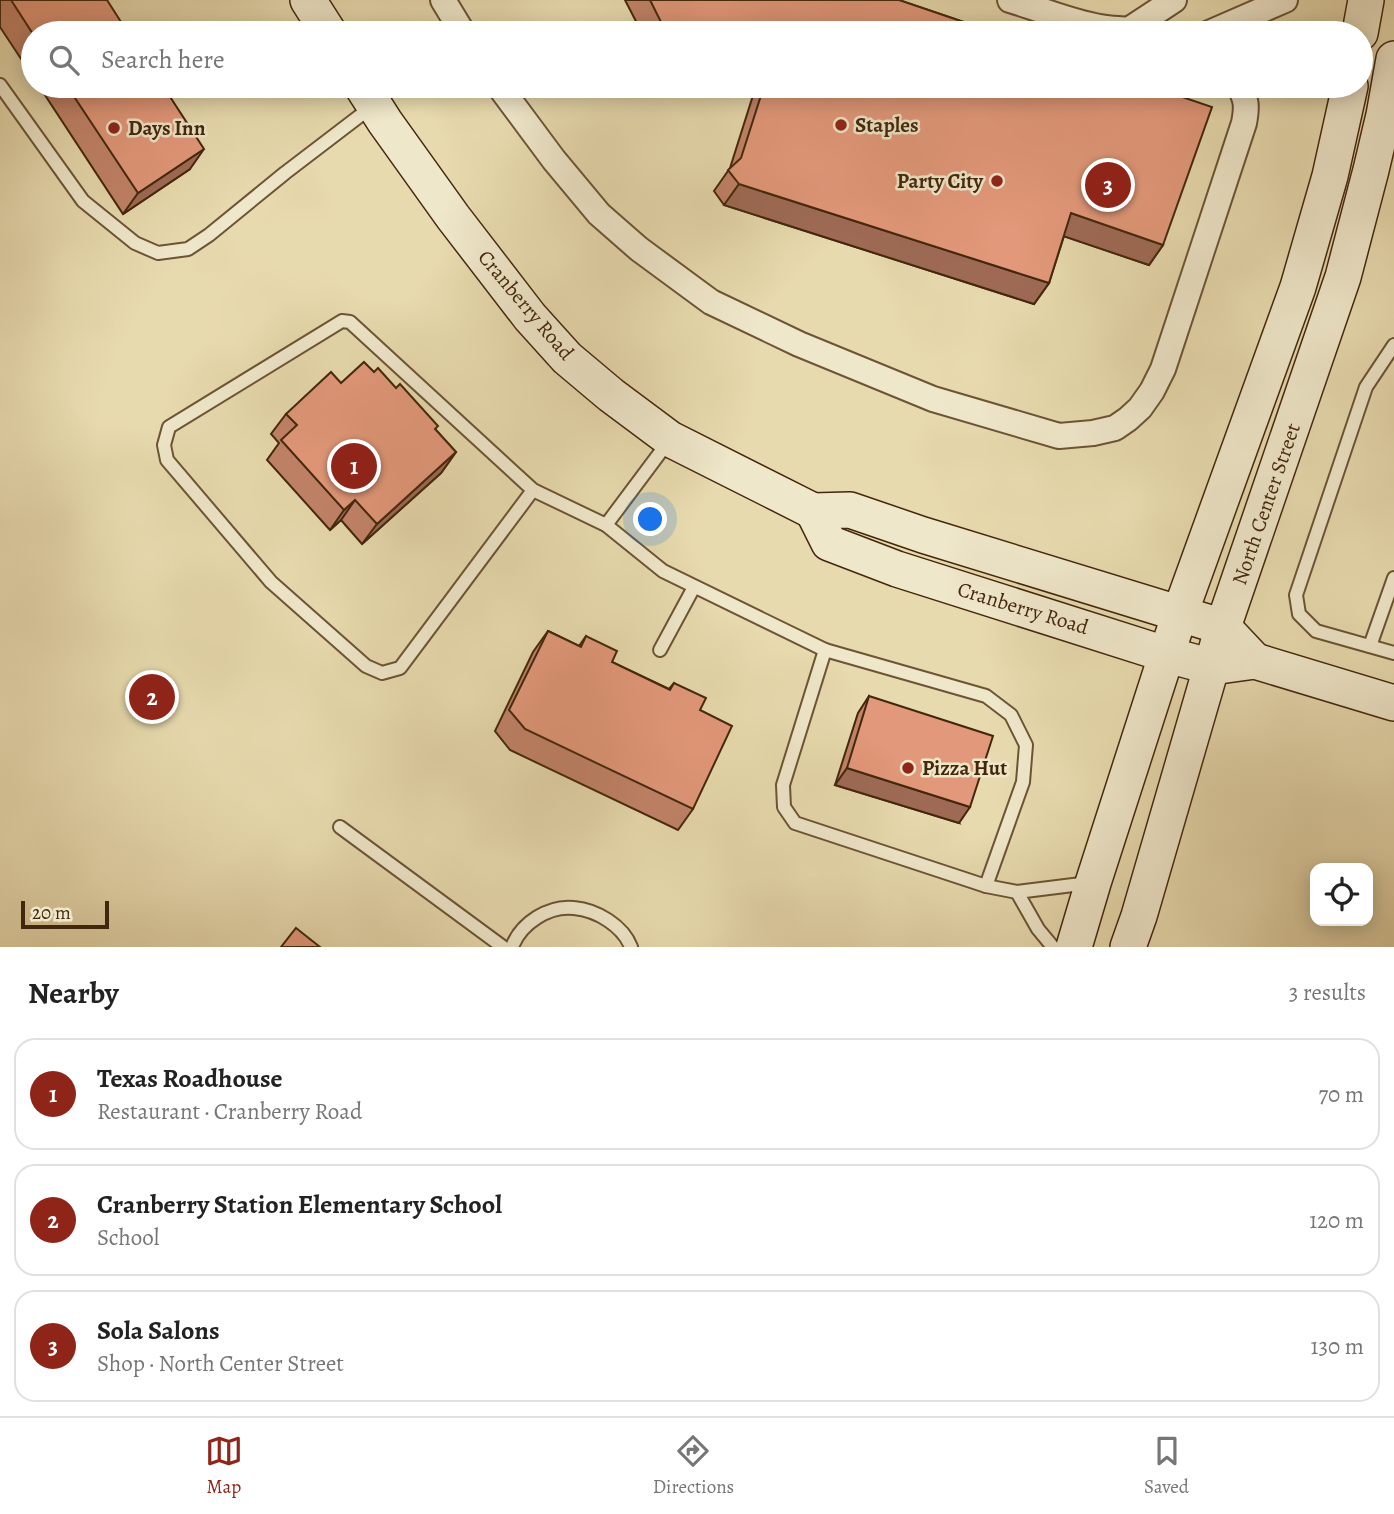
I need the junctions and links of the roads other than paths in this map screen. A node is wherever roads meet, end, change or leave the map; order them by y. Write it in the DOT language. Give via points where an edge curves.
graph roads {
  1 [pos="307,0"];
  2 [pos="443,0"];
  3 [pos="1010,0"];
  4 [pos="1174,0"];
  5 [pos="1285,0"];
  6 [pos="1366,0"];
  7 [pos="320,21"];
  8 [pos="456,21"];
  9 [pos="1078,21"];
  10 [pos="1149,21"];
  11 [pos="1238,21"];
  12 [pos="1362,21"];
  13 [pos="1394,59"];
  14 [pos="0,85"];
  15 [pos="366,98"];
  16 [pos="369,98"];
  17 [pos="508,98"];
  18 [pos="1245,98"];
  19 [pos="1347,98"];
  20 [pos="1394,345"];
  21 [pos="1385,358"];
  22 [pos="1394,368"];
  23 [pos="670,439"];
  24 [pos="533,490"];
  25 [pos="813,511"];
  26 [pos="606,525"];
  27 [pos="1394,578"];
  28 [pos="694,587"];
  29 [pos="1180,613"];
  30 [pos="1223,627"];
  31 [pos="1370,646"];
  32 [pos="660,650"];
  33 [pos="825,650"];
  34 [pos="1394,653"];
  35 [pos="1168,655"];
  36 [pos="1255,661"];
  37 [pos="1212,667"];
  38 [pos="1394,703"];
  39 [pos="340,827"];
  40 [pos="1093,883"];
  41 [pos="986,886"];
  42 [pos="1017,892"];
  43 [pos="503,947"];
  44 [pos="512,947"];
  45 [pos="631,947"];
  46 [pos="1053,947"];
  47 [pos="1074,947"];
  48 [pos="1128,947"];
  1 -- 7 [label="street"];
  2 -- 8 [label="street"];
  3 -- 9 [label="street"];
  4 -- 10 [label="street"];
  5 -- 11 [label="street"];
  6 -- 12 [label="street"];
  13 -- 30 [label="street, North Center Street" via="1377,172"];
  14 -- 15 [label="lane" via="83,201 135,243 158,253 187,250 209,235"];
  16 -- 23 [label="street, Cranberry Road" via="453,217 539,327 567,358"];
  17 -- 18 [label="street" via="599,214 639,250 711,302 933,399 1059,436 1115,428 1140,408 1158,380 1244,123"];
  19 -- 29 [label="street, North Center Street" via="1298,287"];
  20 -- 21 [label="lane"];
  21 -- 22 [label="lane"];
  21 -- 31 [label="lane" via="1366,387 1296,595 1298,614 1316,631"];
  23 -- 25 [label="street, Cranberry Road"];
  23 -- 26 [label="lane"];
  24 -- 24 [label="lane" via="350,322 342,321 169,427 164,445 167,460 271,582 366,666 382,673 400,668"];
  24 -- 26 [label="lane"];
  25 -- 29 [label="street, Cranberry Road" via="850,510"];
  25 -- 35 [label="street, Cranberry Road" via="829,543"];
  26 -- 28 [label="lane" via="663,570"];
  27 -- 31 [label="lane"];
  28 -- 32 [label="lane"];
  28 -- 33 [label="lane"];
  29 -- 30 [label="street, Cranberry Road"];
  29 -- 35 [label="street, North Center Street"];
  30 -- 36 [label="street, Cranberry Road"];
  30 -- 37 [label="street, North Center Street"];
  31 -- 34 [label="lane"];
  33 -- 41 [label="lane" via="986,696 1011,715 1026,745 1023,782"];
  33 -- 41 [label="lane" via="783,785 784,807 795,823"];
  35 -- 37 [label="street, Cranberry Road"];
  35 -- 40 [label="street, North Center Street"];
  36 -- 37 [label="street, Cranberry Road"];
  36 -- 38 [label="street, Cranberry Road"];
  37 -- 48 [label="street, North Center Street"];
  39 -- 43 [label="lane"];
  40 -- 42 [label="lane"];
  40 -- 47 [label="street, North Center Street"];
  41 -- 42 [label="lane"];
  42 -- 46 [label="lane"];
  44 -- 45 [label="lane" via="524,927 540,916 574,908 612,922"];
}
